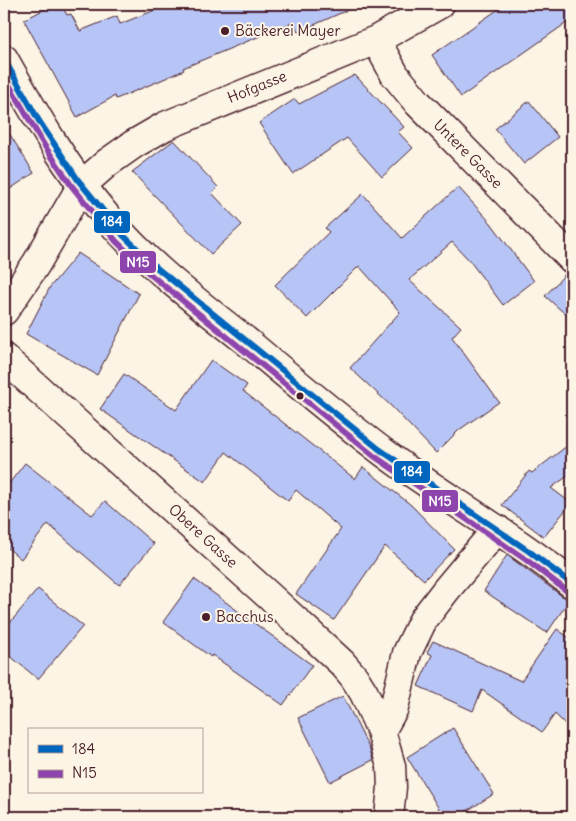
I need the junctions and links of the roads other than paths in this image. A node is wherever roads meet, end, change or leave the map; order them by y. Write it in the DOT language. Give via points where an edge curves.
graph roads {
  1 [pos="440,4"];
  2 [pos="376,40"];
  3 [pos="4,59"];
  4 [pos="82,185"];
  5 [pos="572,259"];
  6 [pos="4,311"];
  7 [pos="4,358"];
  8 [pos="497,529"];
  9 [pos="568,573"];
  10 [pos="381,731"];
  11 [pos="389,817"];
  1 -- 2 [label="street, Hofgasse"];
  2 -- 4 [label="street, Hofgasse" via="165,126 107,163"];
  2 -- 5 [label="street, Untere Gasse" via="395,75 418,103"];
  3 -- 4 [label="street"];
  4 -- 6 [label="street, Hofgasse"];
  4 -- 8 [label="street" via="130,242 213,315 398,463"];
  7 -- 10 [label="street, Obere Gasse" via="342,663 364,694"];
  8 -- 9 [label="street"];
  8 -- 10 [label="street" via="423,620 406,653 394,708"];
  10 -- 11 [label="street, Obere Gasse" via="392,766"];
}
